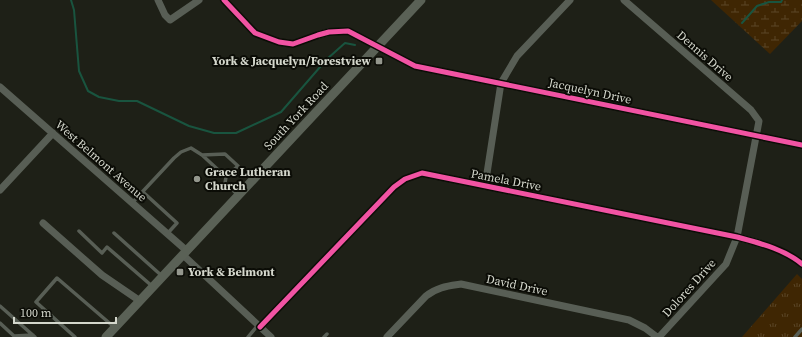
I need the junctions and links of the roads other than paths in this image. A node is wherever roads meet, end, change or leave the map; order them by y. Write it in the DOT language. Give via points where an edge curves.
graph roads {
  1 [pos="158,0"];
  2 [pos="199,0"];
  3 [pos="224,0"];
  4 [pos="421,0"];
  5 [pos="570,0"];
  6 [pos="624,0"];
  7 [pos="378,46"];
  8 [pos="501,83"];
  9 [pos="0,87"];
  10 [pos="53,133"];
  11 [pos="756,135"];
  12 [pos="802,145"];
  13 [pos="202,155"];
  14 [pos="226,177"];
  15 [pos="485,186"];
  16 [pos="0,190"];
  17 [pos="142,192"];
  18 [pos="238,195"];
  19 [pos="132,203"];
  20 [pos="43,222"];
  21 [pos="79,231"];
  22 [pos="114,233"];
  23 [pos="167,234"];
  24 [pos="737,237"];
  25 [pos="185,253"];
  26 [pos="802,264"];
  27 [pos="162,277"];
  28 [pos="153,287"];
  29 [pos="140,301"];
  30 [pos="0,306"];
  31 [pos="0,323"];
  32 [pos="259,326"];
  33 [pos="802,329"];
  34 [pos="111,334"];
  35 [pos="34,336"];
  36 [pos="75,337"];
  37 [pos="248,337"];
  38 [pos="271,337"];
  39 [pos="387,337"];
  40 [pos="658,337"];
  41 [pos="796,337"];
  1 -- 2 [label="street" via="170,20"];
  3 -- 7 [label="street, Jacquelyn Drive" via="254,33 279,42 293,44 329,32 348,31"];
  4 -- 7 [label="main road, South York Road"];
  5 -- 8 [label="street" via="517,56"];
  6 -- 11 [label="street, Dennis Drive" via="751,110 759,121"];
  7 -- 8 [label="street, Jacquelyn Drive" via="415,66"];
  7 -- 18 [label="main road, South York Road"];
  8 -- 11 [label="street, Jacquelyn Drive"];
  8 -- 15 [label="street"];
  9 -- 10 [label="street, West Belmont Avenue"];
  10 -- 16 [label="street"];
  10 -- 19 [label="street, West Belmont Avenue"];
  11 -- 12 [label="street, Jacquelyn Drive"];
  11 -- 24 [label="street, Dolores Drive"];
  13 -- 14 [label="lane"];
  13 -- 14 [label="lane" via="225,154 238,166"];
  13 -- 17 [label="lane" via="191,148 181,152"];
  14 -- 18 [label="lane" via="225,183"];
  15 -- 24 [label="street, Pamela Drive"];
  15 -- 32 [label="street, Pamela Drive" via="422,173 405,179 394,187"];
  17 -- 19 [label="lane"];
  17 -- 23 [label="lane" via="176,223"];
  18 -- 25 [label="main road, South York Road"];
  19 -- 23 [label="street, West Belmont Avenue"];
  20 -- 29 [label="street" via="102,275"];
  21 -- 28 [label="lane" via="102,253 107,247"];
  22 -- 27 [label="lane"];
  23 -- 25 [label="street, West Belmont Avenue"];
  24 -- 26 [label="street, Pamela Drive" via="766,245"];
  24 -- 40 [label="street, Dolores Drive" via="724,267"];
  25 -- 27 [label="main road, South York Road"];
  25 -- 32 [label="street, West Belmont Avenue"];
  27 -- 28 [label="main road, South York Road"];
  28 -- 29 [label="main road, South York Road"];
  29 -- 34 [label="main road, South York Road"];
  30 -- 35 [label="lane"];
  31 -- 35 [label="lane" via="14,336"];
  32 -- 37 [label="lane"];
  32 -- 38 [label="street, West Belmont Avenue"];
  33 -- 41 [label="lane"];
  34 -- 36 [label="lane" via="57,278 36,302"];
  39 -- 40 [label="street, David Drive" via="433,290 461,284 629,320"];
}
